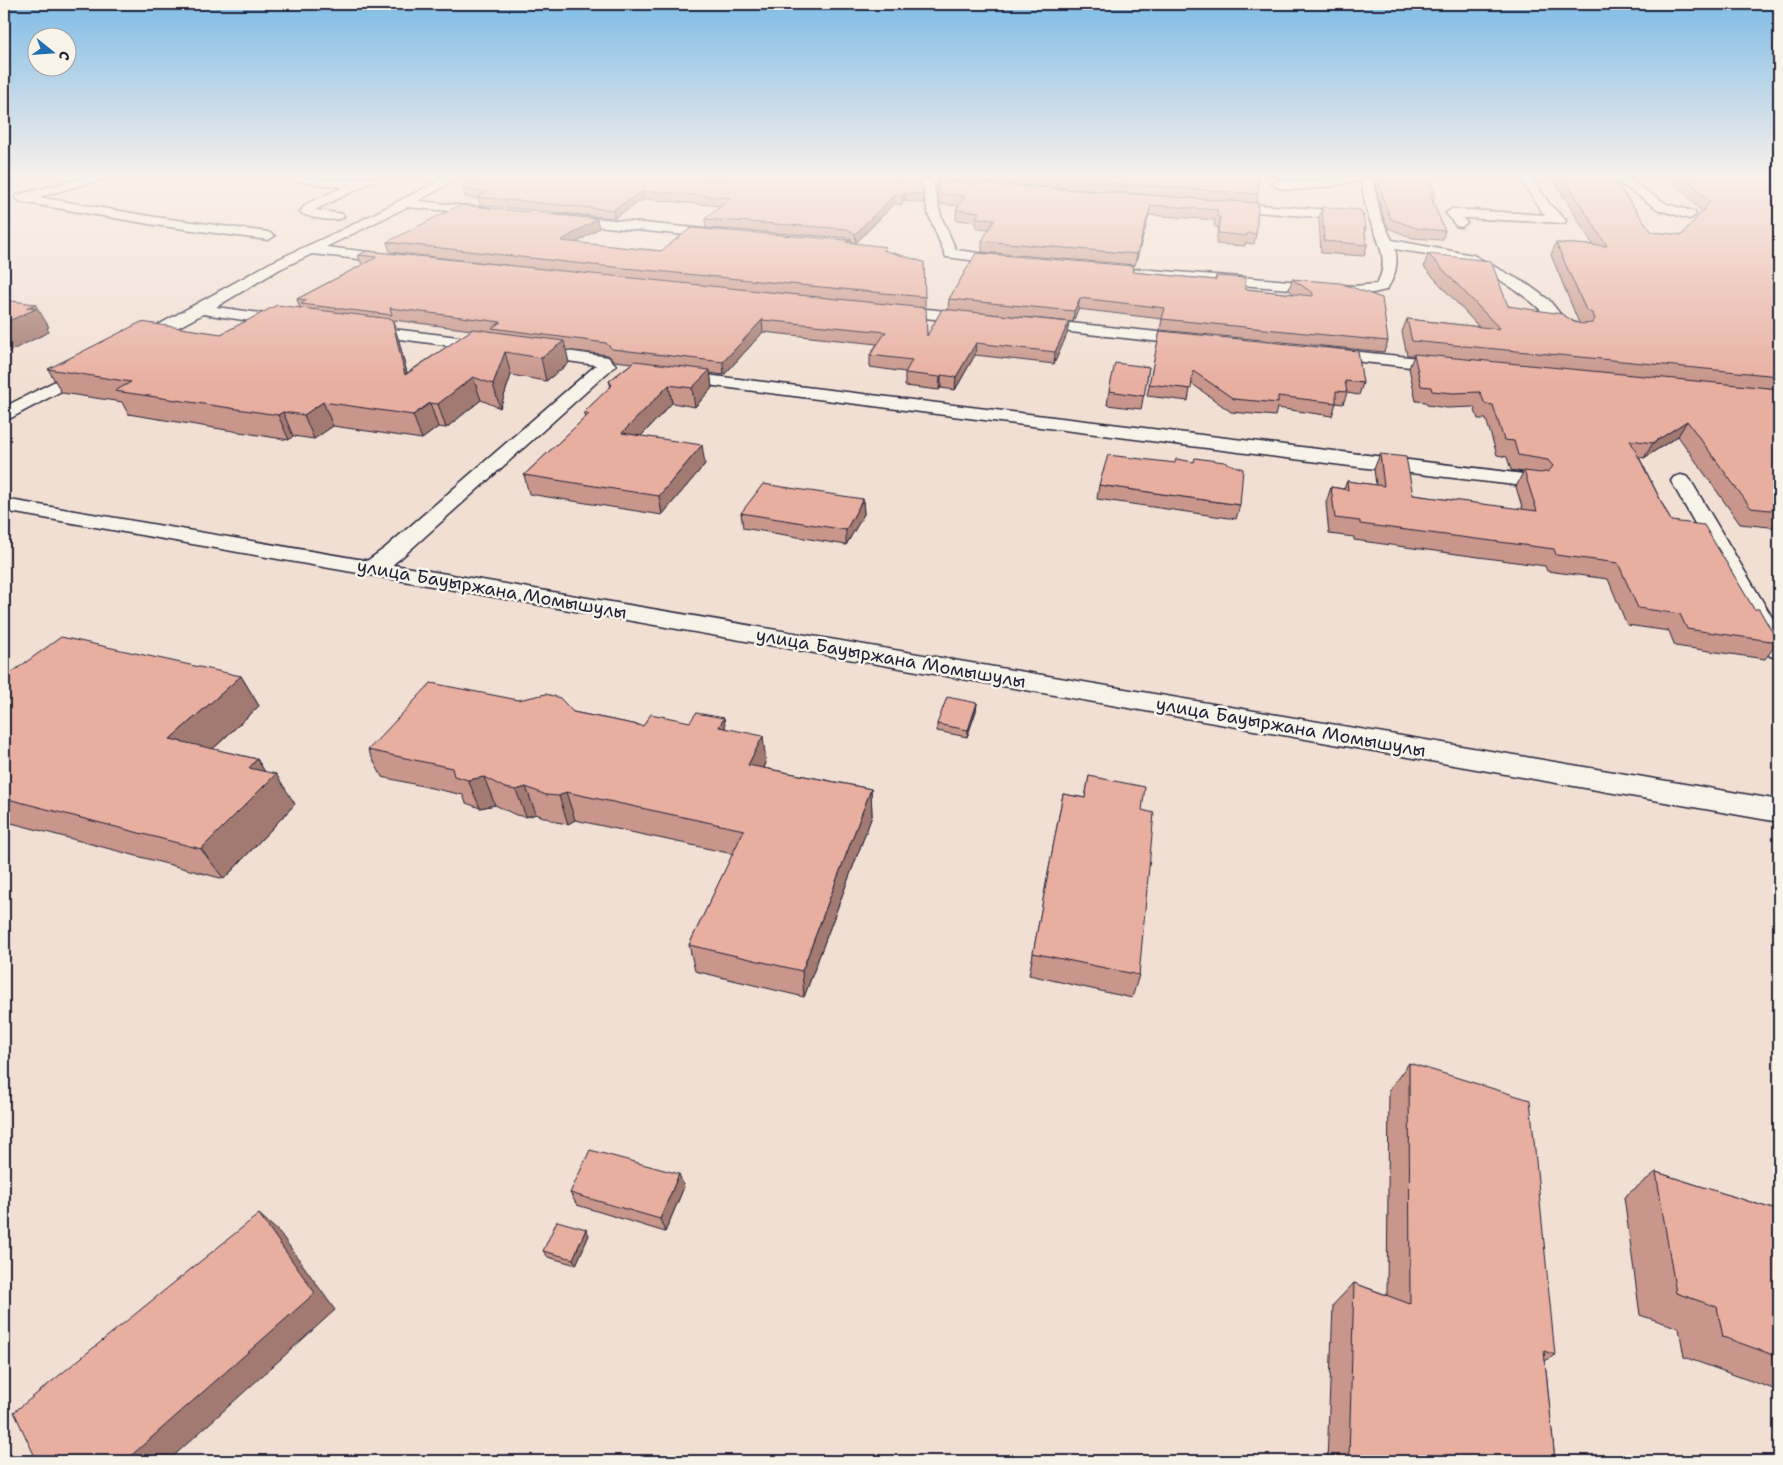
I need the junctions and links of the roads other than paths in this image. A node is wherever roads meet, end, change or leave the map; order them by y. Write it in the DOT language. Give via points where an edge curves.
graph roads {
  1 [pos="322,245"];
  2 [pos="946,245"];
  3 [pos="1387,245"];
  4 [pos="1401,245"];
  5 [pos="313,250"];
  6 [pos="411,261"];
  7 [pos="1024,262"];
  8 [pos="1127,272"];
  9 [pos="869,308"];
  10 [pos="201,309"];
  11 [pos="987,320"];
  12 [pos="1016,323"];
  13 [pos="306,324"];
  14 [pos="343,328"];
  15 [pos="1579,332"];
  16 [pos="1213,342"];
  17 [pos="124,350"];
  18 [pos="1302,351"];
  19 [pos="107,360"];
  20 [pos="1460,367"];
  21 [pos="654,373"];
  22 [pos="4,414"];
  23 [pos="1533,481"];
  24 [pos="1681,481"];
  25 [pos="4,505"];
  26 [pos="372,568"];
  27 [pos="1779,650"];
  28 [pos="1779,811"];
  1 -- 5 [label="street"];
  2 -- 7 [label="street" via="948,251 957,256"];
  3 -- 8 [label="street" via="1390,257 1386,280 1373,290"];
  4 -- 15 [label="street" via="1468,258 1522,287 1544,303 1555,318"];
  5 -- 6 [label="street"];
  5 -- 10 [label="street" via="275,266"];
  9 -- 11 [label="street"];
  10 -- 13 [label="street"];
  10 -- 17 [label="street"];
  12 -- 16 [label="street"];
  14 -- 26 [label="street" via="602,361 615,368"];
  18 -- 20 [label="street"];
  19 -- 22 [label="street"];
  21 -- 23 [label="street"];
  24 -- 27 [label="street"];
  25 -- 26 [label="street, улица Бауыржана Момышулы"];
  26 -- 28 [label="street, улица Бауыржана Момышулы"];
}
